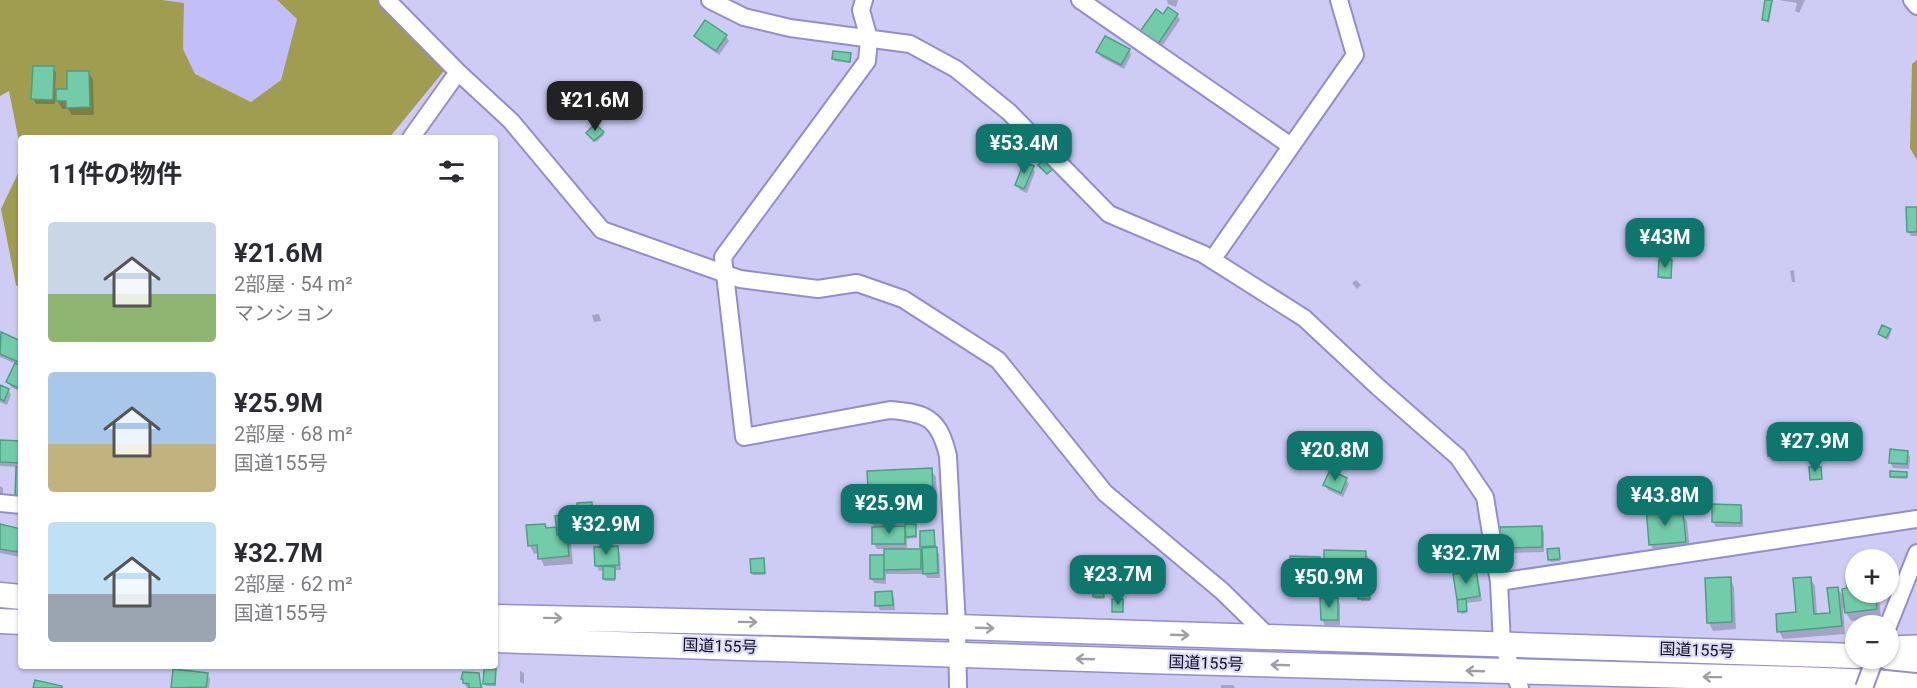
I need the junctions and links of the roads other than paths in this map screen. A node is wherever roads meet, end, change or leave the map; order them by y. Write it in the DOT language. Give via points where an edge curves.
graph roads {
  1 [pos="387,0"];
  2 [pos="710,0"];
  3 [pos="864,0"];
  4 [pos="1080,0"];
  5 [pos="1339,0"];
  6 [pos="1912,0"];
  7 [pos="1917,6"];
  8 [pos="869,39"];
  9 [pos="458,72"];
  10 [pos="413,135"];
  11 [pos="1291,146"];
  12 [pos="1212,260"];
  13 [pos="726,273"];
  14 [pos="0,503"];
  15 [pos="18,505"];
  16 [pos="1917,519"];
  17 [pos="1917,552"];
  18 [pos="1499,582"];
  19 [pos="0,595"];
  20 [pos="18,597"];
  21 [pos="1892,615"];
  22 [pos="498,617"];
  23 [pos="0,621"];
  24 [pos="18,622"];
  25 [pos="957,627"];
  26 [pos="1270,638"];
  27 [pos="498,640"];
  28 [pos="1502,644"];
  29 [pos="1917,646"];
  30 [pos="1899,647"];
  31 [pos="1845,648"];
  32 [pos="1707,651"];
  33 [pos="957,655"];
  34 [pos="1845,656"];
  35 [pos="1899,658"];
  36 [pos="1917,660"];
  37 [pos="1871,669"];
  38 [pos="1516,680"];
  39 [pos="1917,686"];
  40 [pos="958,688"];
  41 [pos="1864,688"];
  1 -- 9 [label="street"];
  2 -- 8 [label="street" via="744,17"];
  3 -- 8 [label="street" via="861,10"];
  4 -- 11 [label="street"];
  5 -- 11 [label="street" via="1355,55"];
  6 -- 7 [label="street"];
  8 -- 12 [label="street" via="910,44 956,69 1009,112 1110,214"];
  8 -- 13 [label="street" via="867,61 723,257"];
  9 -- 10 [label="street"];
  9 -- 13 [label="street" via="511,121 602,230"];
  11 -- 12 [label="street"];
  12 -- 18 [label="street" via="1304,318 1458,457 1485,497"];
  13 -- 25 [label="street" via="744,437 890,410 913,412 929,419 943,434 948,456"];
  13 -- 26 [label="street" via="740,279 818,289 857,283 903,299 998,360 1105,492 1222,591"];
  14 -- 15 [label="street"];
  16 -- 18 [label="street"];
  17 -- 21 [label="street"];
  18 -- 28 [label="street"];
  19 -- 20 [label="highway"];
  22 -- 25 [label="highway, 国道155号, one-way"];
  23 -- 24 [label="highway"];
  25 -- 26 [label="highway, 国道155号, one-way"];
  25 -- 33 [label="street"];
  26 -- 28 [label="highway, 国道155号"];
  27 -- 33 [label="highway, 国道155号"];
  28 -- 32 [label="highway, 国道155号"];
  28 -- 38 [label="street"];
  29 -- 30 [label="main road"];
  31 -- 32 [label="main road"];
  32 -- 34 [label="highway, 国道155号"];
  38 -- 33 [label="highway, 国道155号, one-way"];
  33 -- 40 [label="street"];
  35 -- 36 [label="highway"];
  37 -- 41 [label="street, bridge"];
  39 -- 38 [label="highway, 国道155号, one-way" via="1875,682"];
}
